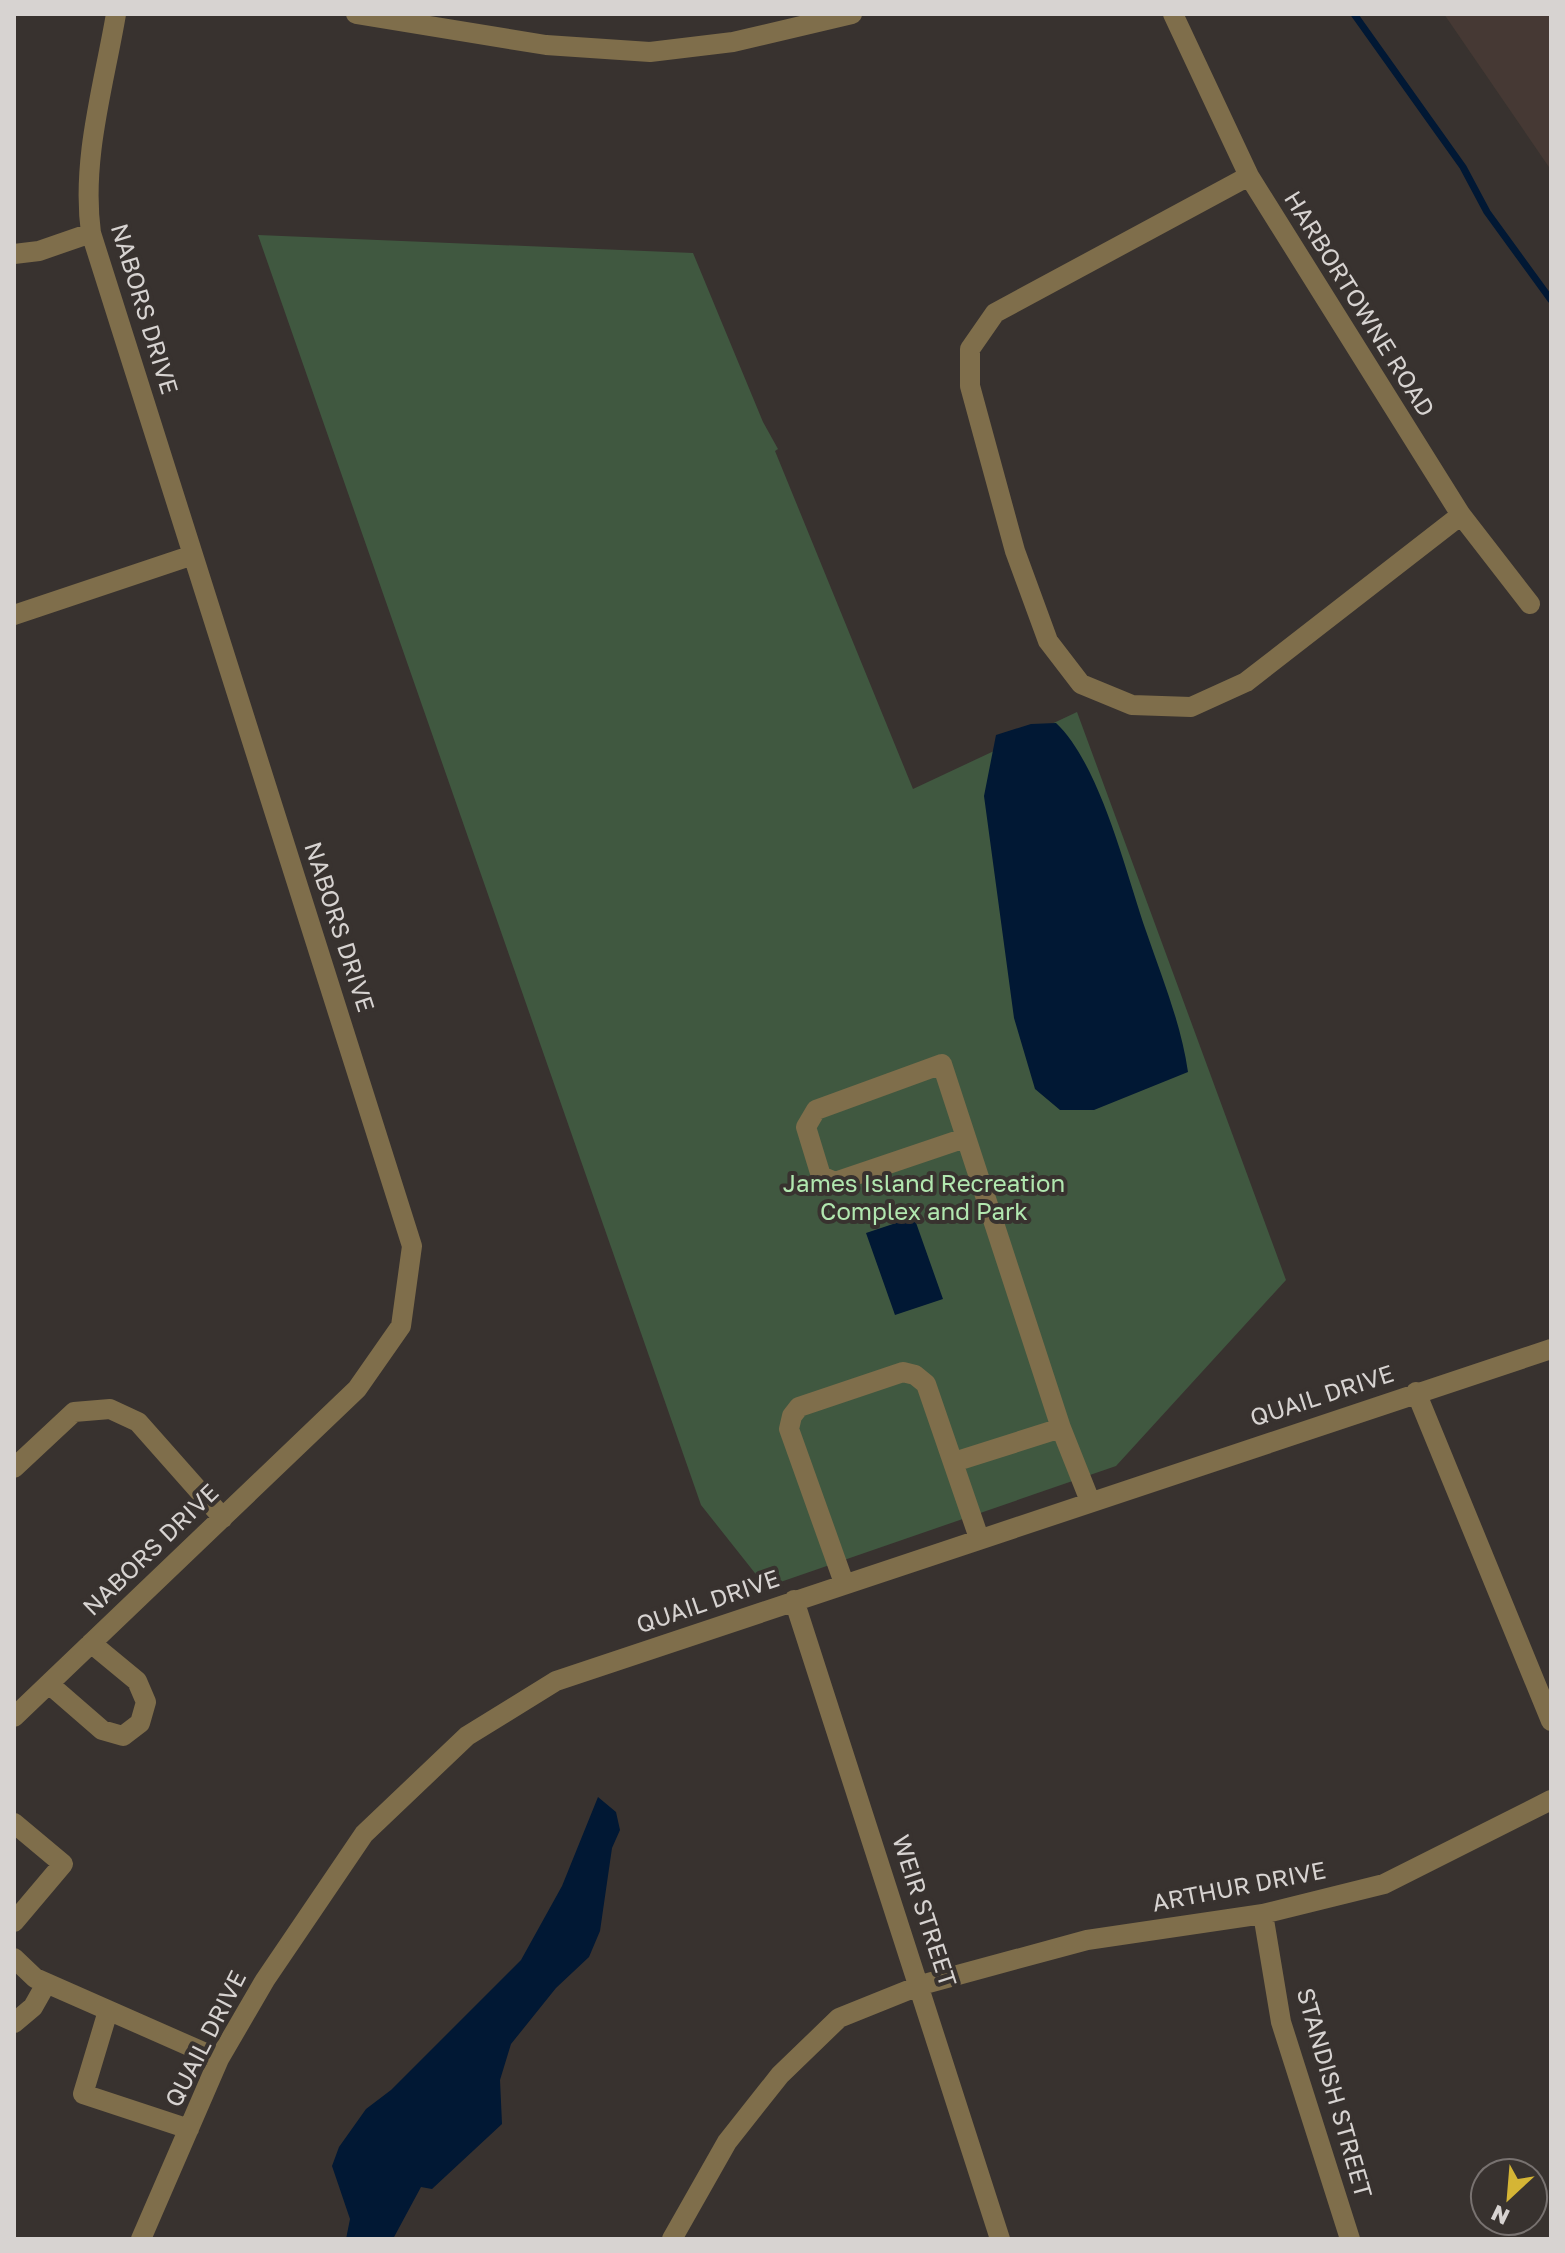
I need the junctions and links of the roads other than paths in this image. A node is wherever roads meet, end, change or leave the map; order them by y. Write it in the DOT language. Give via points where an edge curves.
graph roads {
  1 [pos="116,14"];
  2 [pos="356,14"];
  3 [pos="852,14"];
  4 [pos="1173,14"];
  5 [pos="1249,176"];
  6 [pos="91,233"];
  7 [pos="14,254"];
  8 [pos="1461,515"];
  9 [pos="193,555"];
  10 [pos="1530,604"];
  11 [pos="14,615"];
  12 [pos="965,1138"];
  13 [pos="1551,1349"];
  14 [pos="1416,1392"];
  15 [pos="1061,1428"];
  16 [pos="954,1462"];
  17 [pos="14,1468"];
  18 [pos="1090,1501"];
  19 [pos="223,1518"];
  20 [pos="979,1538"];
  21 [pos="844,1583"];
  22 [pos="794,1600"];
  23 [pos="91,1643"];
  24 [pos="49,1684"];
  25 [pos="14,1717"];
  26 [pos="1551,1721"];
  27 [pos="1551,1800"];
  28 [pos="14,1823"];
  29 [pos="1263,1914"];
  30 [pos="14,1922"];
  31 [pos="14,1958"];
  32 [pos="46,1984"];
  33 [pos="921,1985"];
  34 [pos="108,2011"];
  35 [pos="14,2023"];
  36 [pos="219,2059"];
  37 [pos="189,2129"];
  38 [pos="141,2239"];
  39 [pos="672,2239"];
  40 [pos="1000,2239"];
  41 [pos="1350,2239"];
  1 -- 6 [label="street, NABORS DRIVE" via="89,166"];
  2 -- 3 [label="street" via="546,45 650,52 733,42"];
  4 -- 5 [label="street, HARBORTOWNE ROAD"];
  5 -- 8 [label="street, HARBORTOWNE ROAD"];
  5 -- 8 [label="street" via="995,313 970,349 970,386 1015,551 1048,641 1081,684 1132,705 1191,707 1246,682"];
  6 -- 7 [label="street"];
  6 -- 9 [label="street, NABORS DRIVE"];
  8 -- 10 [label="street, HARBORTOWNE ROAD"];
  9 -- 11 [label="street"];
  9 -- 19 [label="street, NABORS DRIVE" via="412,1246 401,1326 357,1389"];
  12 -- 12 [label="street" via="942,1064 816,1110 806,1127 821,1176 835,1182"];
  12 -- 15 [label="street"];
  13 -- 14 [label="street, QUAIL DRIVE"];
  14 -- 18 [label="street, QUAIL DRIVE"];
  14 -- 26 [label="street"];
  15 -- 16 [label="street"];
  15 -- 18 [label="street"];
  16 -- 20 [label="street"];
  16 -- 21 [label="street" via="931,1395 915,1375 903,1372 799,1407 789,1429"];
  17 -- 19 [label="street" via="74,1412 110,1409 138,1422"];
  18 -- 20 [label="street, QUAIL DRIVE"];
  19 -- 23 [label="street, NABORS DRIVE"];
  20 -- 21 [label="street, QUAIL DRIVE"];
  21 -- 22 [label="street, QUAIL DRIVE"];
  22 -- 33 [label="street, WEIR STREET"];
  22 -- 36 [label="street, QUAIL DRIVE" via="556,1681 467,1736 364,1834 265,1980"];
  23 -- 24 [label="street, NABORS DRIVE"];
  23 -- 24 [label="street" via="137,1681 146,1702 140,1723 123,1736 102,1730"];
  24 -- 25 [label="street, NABORS DRIVE"];
  27 -- 29 [label="street, ARTHUR DRIVE" via="1384,1884"];
  28 -- 30 [label="street" via="63,1864"];
  29 -- 33 [label="street, ARTHUR DRIVE" via="1087,1940"];
  29 -- 41 [label="street, STANDISH STREET" via="1281,2022"];
  31 -- 32 [label="street"];
  32 -- 34 [label="street"];
  32 -- 35 [label="street" via="33,2007"];
  33 -- 39 [label="street, ARTHUR DRIVE" via="839,2018 780,2075 727,2142"];
  33 -- 40 [label="street, WEIR STREET"];
  34 -- 36 [label="street"];
  34 -- 37 [label="street" via="83,2094"];
  36 -- 37 [label="street, QUAIL DRIVE"];
  37 -- 38 [label="street, QUAIL DRIVE"];
}
